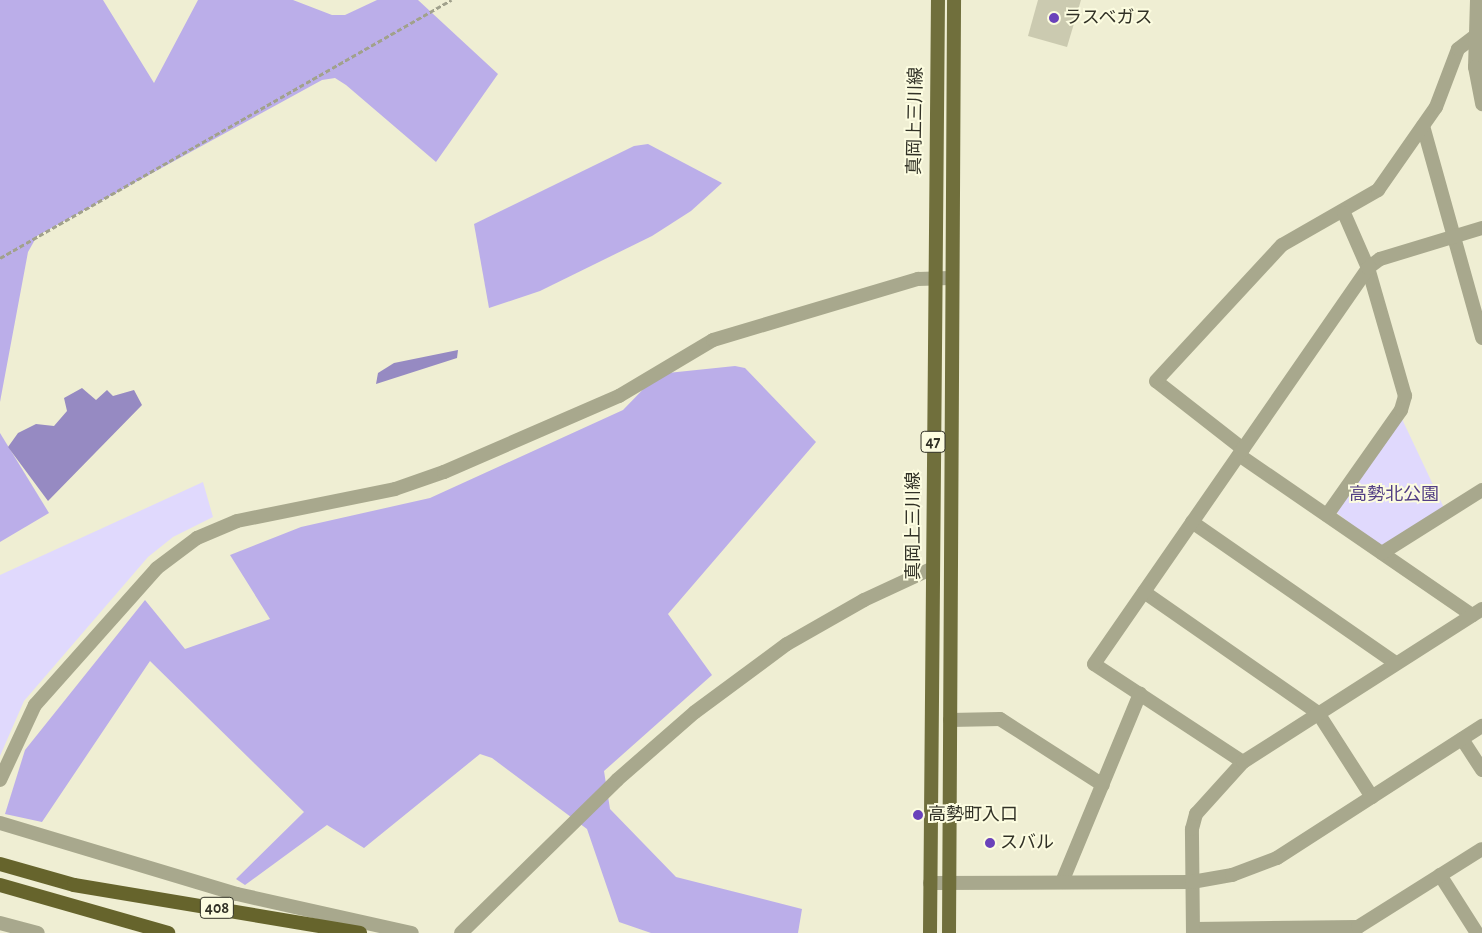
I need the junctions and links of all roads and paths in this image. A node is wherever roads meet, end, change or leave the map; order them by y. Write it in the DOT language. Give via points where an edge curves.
graph roads {
  1 [pos="451,0"];
  2 [pos="938,0"];
  3 [pos="954,0"];
  4 [pos="1477,0"];
  5 [pos="1474,37"];
  6 [pos="1482,104"];
  7 [pos="1423,126"];
  8 [pos="1344,213"];
  9 [pos="1482,228"];
  10 [pos="1455,236"];
  11 [pos="0,258"];
  12 [pos="1368,268"];
  13 [pos="932,278"];
  14 [pos="950,278"];
  15 [pos="1482,338"];
  16 [pos="1241,452"];
  17 [pos="1482,490"];
  18 [pos="1327,515"];
  19 [pos="1192,522"];
  20 [pos="1382,553"];
  21 [pos="933,568"];
  22 [pos="1144,592"];
  23 [pos="1477,612"];
  24 [pos="1396,663"];
  25 [pos="1140,694"];
  26 [pos="1318,713"];
  27 [pos="950,720"];
  28 [pos="1482,726"];
  29 [pos="1462,739"];
  30 [pos="1243,762"];
  31 [pos="1482,770"];
  32 [pos="0,780"];
  33 [pos="1103,785"];
  34 [pos="1372,797"];
  35 [pos="0,823"];
  36 [pos="1482,849"];
  37 [pos="0,864"];
  38 [pos="1440,875"];
  39 [pos="1062,882"];
  40 [pos="1192,882"];
  41 [pos="930,883"];
  42 [pos="950,883"];
  43 [pos="0,885"];
  44 [pos="0,924"];
  45 [pos="1279,930"];
  46 [pos="1360,930"];
  47 [pos="1193,931"];
  48 [pos="38,933"];
  49 [pos="168,933"];
  50 [pos="360,933"];
  51 [pos="412,933"];
  52 [pos="461,933"];
  53 [pos="930,933"];
  54 [pos="949,933"];
  55 [pos="1477,933"];
  1 -- 11 [label="path"];
  2 -- 13 [label="main road, 真岡上三川線 / 47"];
  3 -- 14 [label="main road, 真岡上三川線 / 47"];
  4 -- 5 [label="street"];
  5 -- 6 [label="street"];
  5 -- 7 [label="street" via="1458,49"];
  7 -- 8 [label="street" via="1378,190"];
  7 -- 10 [label="street"];
  8 -- 12 [label="street"];
  8 -- 16 [label="street" via="1282,245 1156,381"];
  9 -- 10 [label="street"];
  10 -- 12 [label="street" via="1380,259"];
  10 -- 15 [label="street"];
  12 -- 16 [label="street"];
  12 -- 18 [label="street" via="1405,396 1402,410"];
  13 -- 14 [label="street"];
  13 -- 21 [label="main road, 真岡上三川線 / 47"];
  13 -- 32 [label="street" via="713,340 619,396 444,472 395,488 237,521 196,538 157,568 35,705"];
  14 -- 27 [label="main road, 真岡上三川線 / 47"];
  16 -- 18 [label="street"];
  16 -- 19 [label="street"];
  17 -- 20 [label="street"];
  18 -- 20 [label="street"];
  19 -- 22 [label="street"];
  19 -- 24 [label="street"];
  20 -- 23 [label="street"];
  21 -- 41 [label="main road, 真岡上三川線 / 47"];
  21 -- 52 [label="street" via="864,600 787,644 695,712 617,780"];
  22 -- 25 [label="street" via="1094,664"];
  22 -- 26 [label="street"];
  23 -- 24 [label="street"];
  24 -- 26 [label="street"];
  25 -- 30 [label="street"];
  25 -- 33 [label="street"];
  26 -- 30 [label="street"];
  26 -- 34 [label="street"];
  27 -- 33 [label="street" via="1000,719"];
  27 -- 42 [label="main road, 真岡上三川線 / 47"];
  28 -- 29 [label="street"];
  29 -- 31 [label="street"];
  29 -- 34 [label="street"];
  30 -- 40 [label="street" via="1196,814 1192,829"];
  33 -- 39 [label="street"];
  34 -- 40 [label="street" via="1276,858 1232,875"];
  35 -- 51 [label="street" via="237,894"];
  36 -- 38 [label="street"];
  37 -- 50 [label="highway, 408" via="74,885"];
  38 -- 46 [label="street"];
  38 -- 55 [label="street"];
  39 -- 40 [label="street"];
  39 -- 42 [label="street"];
  40 -- 47 [label="street"];
  41 -- 42 [label="street"];
  41 -- 53 [label="main road, 真岡上三川線 / 47"];
  42 -- 54 [label="main road, 真岡上三川線 / 47"];
  43 -- 49 [label="highway"];
  44 -- 48 [label="street"];
  45 -- 46 [label="street"];
  45 -- 47 [label="street"];
}
